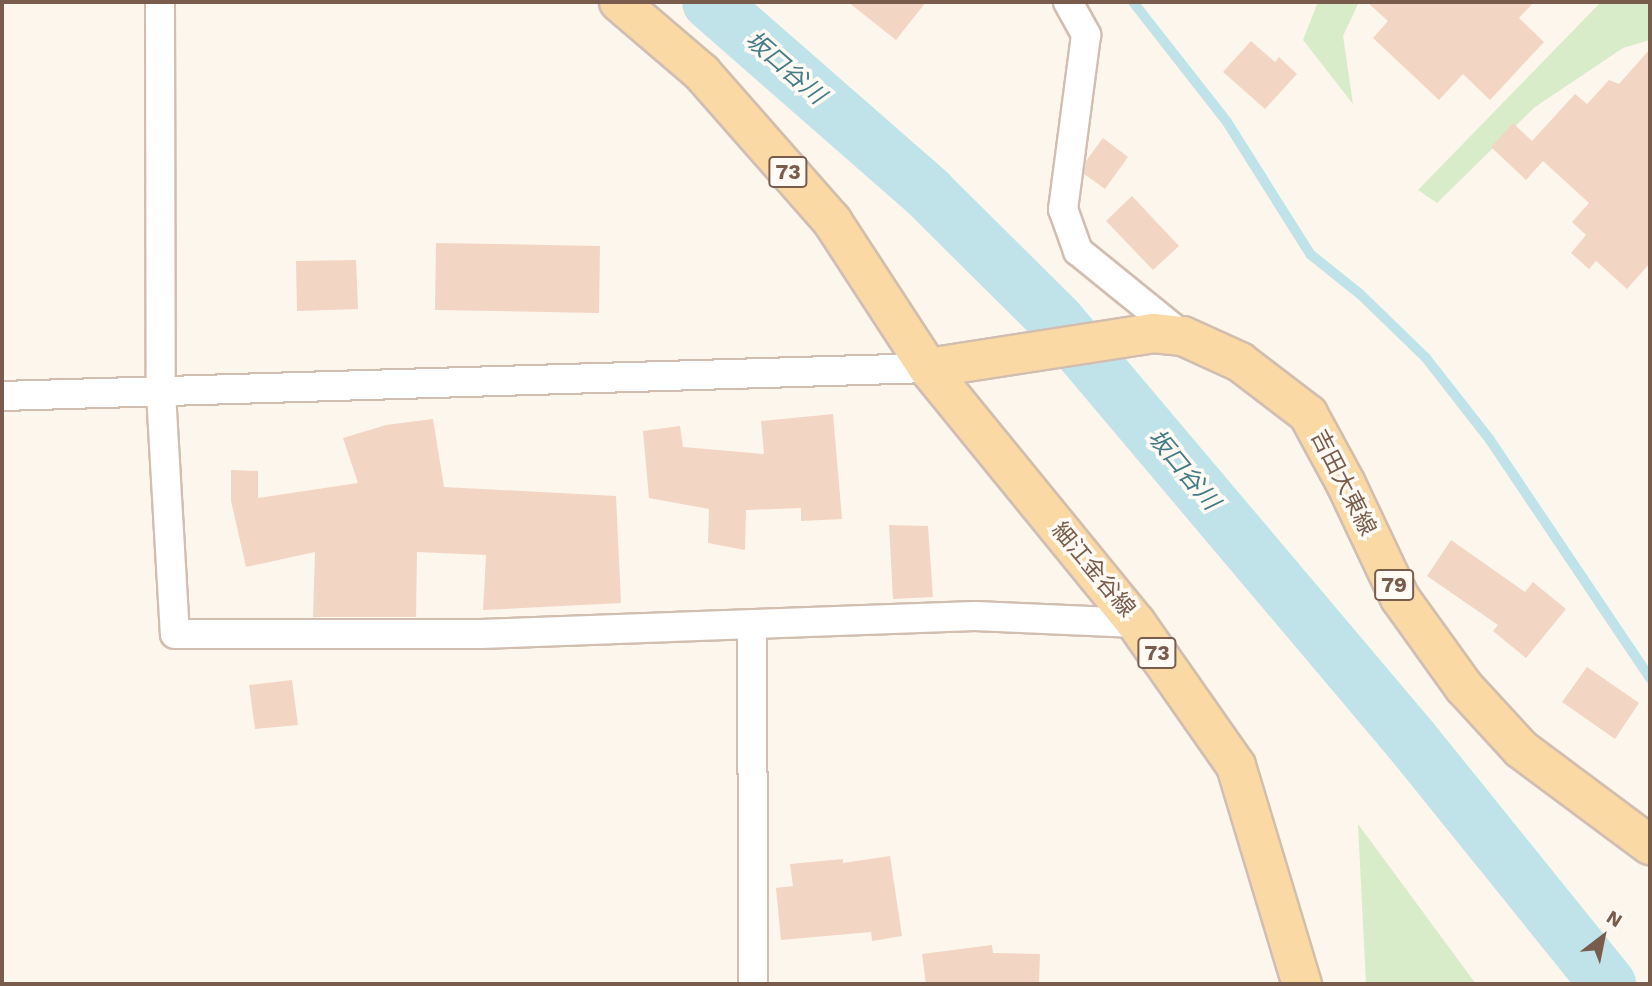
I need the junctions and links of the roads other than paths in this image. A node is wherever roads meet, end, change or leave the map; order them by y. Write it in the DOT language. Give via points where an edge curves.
graph roads {
  1 [pos="160,2"];
  2 [pos="618,2"];
  3 [pos="1068,2"];
  4 [pos="1168,335"];
  5 [pos="928,368"];
  6 [pos="161,393"];
  7 [pos="2,396"];
  8 [pos="1136,623"];
  9 [pos="752,625"];
  10 [pos="1650,845"];
  11 [pos="753,984"];
  12 [pos="1302,984"];
  1 -- 6 [label="street"];
  2 -- 5 [label="main road, 73" via="702,73 832,221"];
  3 -- 4 [label="street" via="1086,35 1063,209 1078,251"];
  4 -- 5 [label="main road"];
  4 -- 10 [label="main road, 吉田大東線 / 79" via="1240,362 1308,414 1400,598 1464,687 1521,749"];
  5 -- 6 [label="street"];
  5 -- 8 [label="main road, 細江金谷線 / 73"];
  6 -- 7 [label="street"];
  6 -- 9 [label="street" via="175,634 481,634"];
  8 -- 9 [label="street" via="975,616"];
  8 -- 12 [label="main road, 細江金谷線 / 73" via="1236,766"];
  9 -- 11 [label="street"];
}
